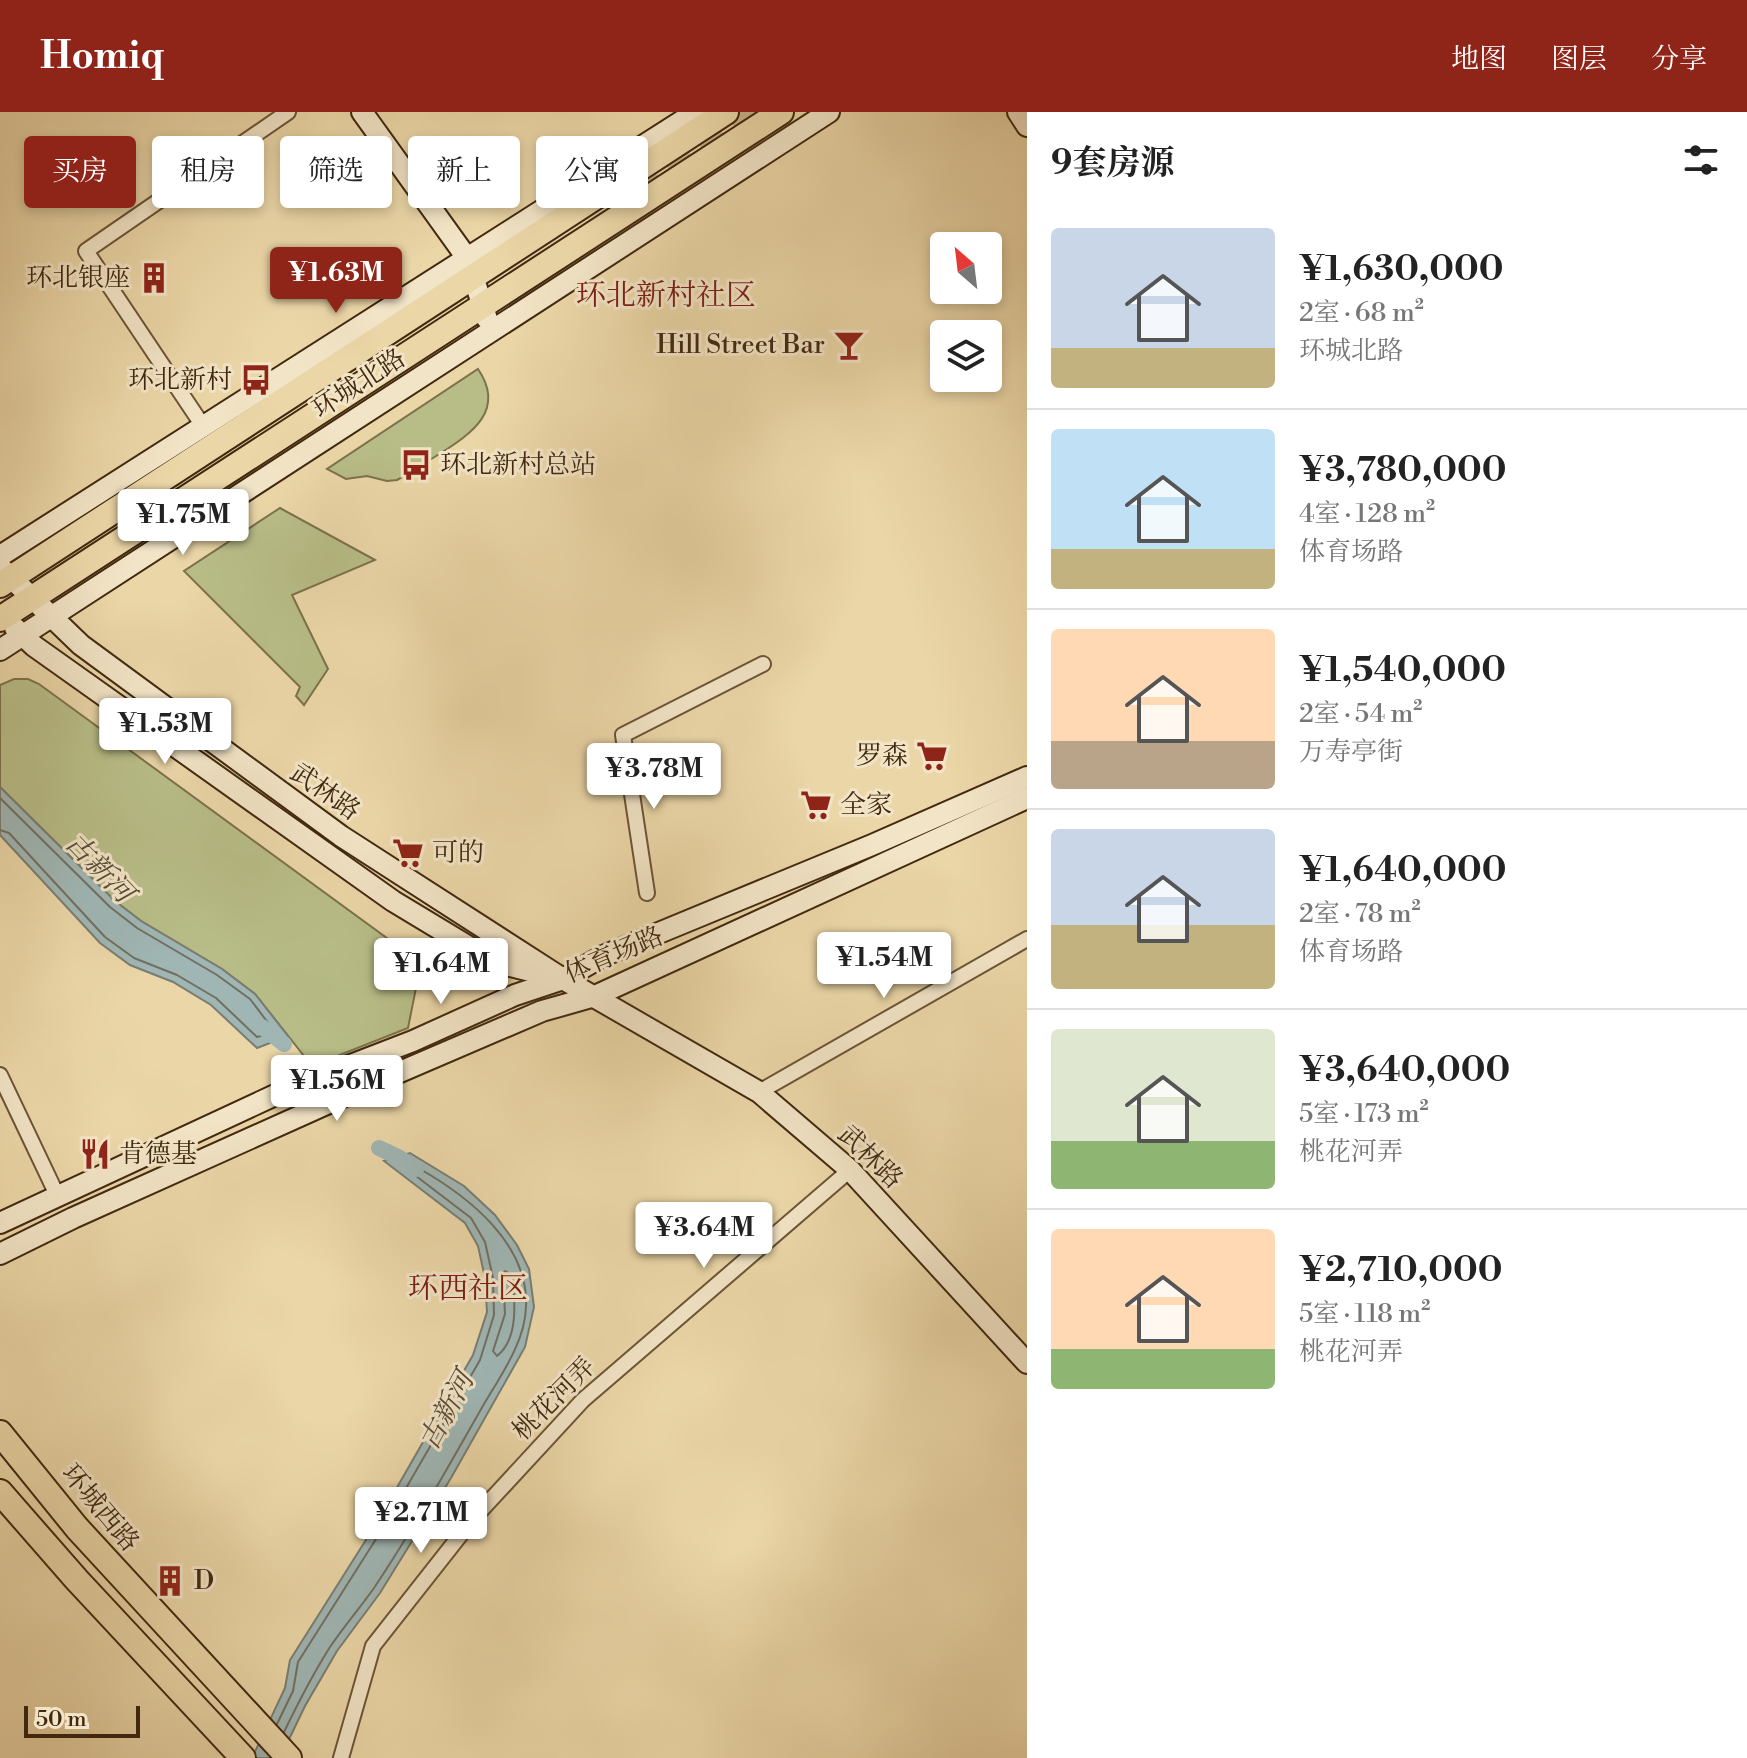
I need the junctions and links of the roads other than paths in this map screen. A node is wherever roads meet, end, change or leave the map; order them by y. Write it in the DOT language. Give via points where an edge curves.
graph roads {
  1 [pos="288,112"];
  2 [pos="362,112"];
  3 [pos="696,112"];
  4 [pos="726,112"];
  5 [pos="781,112"];
  6 [pos="829,112"];
  7 [pos="1018,112"];
  8 [pos="1027,126"];
  9 [pos="470,267"];
  10 [pos="483,305"];
  11 [pos="492,332"];
  12 [pos="203,426"];
  13 [pos="3,571"];
  14 [pos="41,608"];
  15 [pos="1,617"];
  16 [pos="23,634"];
  17 [pos="0,650"];
  18 [pos="763,664"];
  19 [pos="1027,777"];
  20 [pos="1027,798"];
  21 [pos="647,893"];
  22 [pos="1027,939"];
  23 [pos="563,979"];
  24 [pos="595,996"];
  25 [pos="0,1075"];
  26 [pos="759,1092"];
  27 [pos="850,1170"];
  28 [pos="57,1195"];
  29 [pos="0,1223"];
  30 [pos="0,1254"];
  31 [pos="1027,1363"];
  32 [pos="0,1433"];
  33 [pos="0,1492"];
  34 [pos="238,1752"];
  35 [pos="285,1754"];
  36 [pos="341,1758"];
  1 -- 12 [label="street" via="86,251"];
  2 -- 9 [label="main road"];
  3 -- 9 [label="main road, 环城北路"];
  4 -- 9 [label="main road, 环城北路"];
  5 -- 10 [label="main road, 环城北路"];
  6 -- 11 [label="main road, 环城北路"];
  7 -- 8 [label="main road"];
  9 -- 10 [label="main road"];
  9 -- 12 [label="main road, 环城北路"];
  9 -- 13 [label="main road, 环城北路"];
  10 -- 11 [label="main road"];
  10 -- 14 [label="main road, 环城北路"];
  11 -- 14 [label="main road, 环城北路"];
  12 -- 13 [label="main road, 环城北路"];
  13 -- 14 [label="main road, 武林路"];
  14 -- 15 [label="main road, 环城北路"];
  14 -- 16 [label="main road, 环城北路"];
  14 -- 23 [label="main road, 武林路" via="81,645 300,807"];
  15 -- 16 [label="main road, 武林路"];
  16 -- 17 [label="main road, 环城北路"];
  16 -- 23 [label="main road, 武林路" via="393,901 494,962"];
  18 -- 21 [label="street" via="623,735"];
  19 -- 23 [label="main road, 体育场路" via="603,956"];
  20 -- 24 [label="main road, 体育场路"];
  22 -- 26 [label="street"];
  23 -- 24 [label="main road, 武林路"];
  23 -- 28 [label="main road, 体育场路" via="286,1090"];
  24 -- 26 [label="main road, 武林路"];
  24 -- 30 [label="main road, 体育场路" via="542,1011 351,1093"];
  25 -- 28 [label="street"];
  26 -- 27 [label="main road, 武林路"];
  27 -- 31 [label="main road, 武林路"];
  27 -- 36 [label="street, 桃花河弄" via="583,1400 473,1519 373,1646"];
  28 -- 29 [label="main road, 体育场路"];
  32 -- 35 [label="main road, 环城西路" via="77,1528"];
  33 -- 34 [label="main road"];
}
